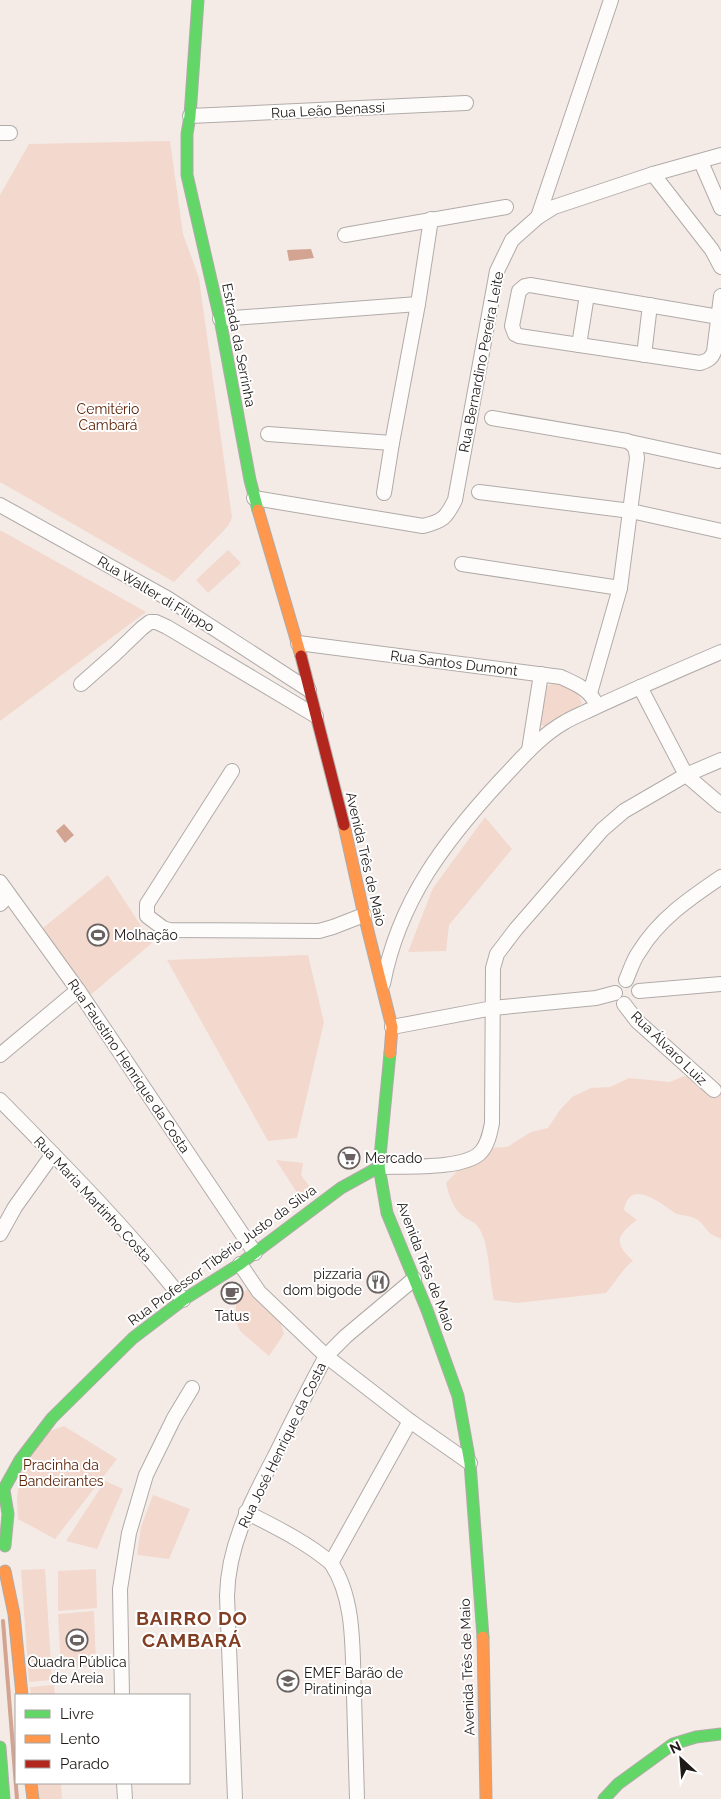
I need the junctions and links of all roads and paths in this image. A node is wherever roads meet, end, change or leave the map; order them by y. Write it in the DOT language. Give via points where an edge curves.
graph roads {
  1 [pos="198,0"];
  2 [pos="611,0"];
  3 [pos="466,103"];
  4 [pos="190,116"];
  5 [pos="721,155"];
  6 [pos="701,162"];
  7 [pos="653,174"];
  8 [pos="506,207"];
  9 [pos="721,208"];
  10 [pos="538,217"];
  11 [pos="431,219"];
  12 [pos="345,235"];
  13 [pos="721,267"];
  14 [pos="587,294"];
  15 [pos="721,296"];
  16 [pos="418,304"];
  17 [pos="650,305"];
  18 [pos="719,316"];
  19 [pos="220,319"];
  20 [pos="578,345"];
  21 [pos="644,354"];
  22 [pos="716,361"];
  23 [pos="492,418"];
  24 [pos="268,434"];
  25 [pos="630,442"];
  26 [pos="392,443"];
  27 [pos="718,461"];
  28 [pos="479,492"];
  29 [pos="384,493"];
  30 [pos="254,498"];
  31 [pos="0,505"];
  32 [pos="631,511"];
  33 [pos="721,531"];
  34 [pos="462,564"];
  35 [pos="620,588"];
  36 [pos="298,643"];
  37 [pos="721,652"];
  38 [pos="541,674"];
  39 [pos="81,684"];
  40 [pos="640,687"];
  41 [pos="309,690"];
  42 [pos="590,694"];
  43 [pos="598,707"];
  44 [pos="316,716"];
  45 [pos="529,750"];
  46 [pos="721,760"];
  47 [pos="232,771"];
  48 [pos="686,775"];
  49 [pos="721,806"];
  50 [pos="721,877"];
  51 [pos="0,882"];
  52 [pos="5,899"];
  53 [pos="364,914"];
  54 [pos="626,980"];
  55 [pos="721,984"];
  56 [pos="78,990"];
  57 [pos="639,991"];
  58 [pos="382,992"];
  59 [pos="614,993"];
  60 [pos="624,1004"];
  61 [pos="493,1008"];
  62 [pos="392,1027"];
  63 [pos="0,1055"];
  64 [pos="714,1090"];
  65 [pos="0,1100"];
  66 [pos="53,1154"];
  67 [pos="379,1167"];
  68 [pos="0,1234"];
  69 [pos="255,1252"];
  70 [pos="240,1264"];
  71 [pos="414,1279"];
  72 [pos="183,1300"];
  73 [pos="326,1356"];
  74 [pos="192,1388"];
  75 [pos="410,1421"];
  76 [pos="470,1463"];
  77 [pos="2,1493"];
  78 [pos="246,1512"];
  79 [pos="5,1558"];
  80 [pos="331,1563"];
  81 [pos="22,1694"];
  82 [pos="122,1694"];
  83 [pos="721,1734"];
  84 [pos="0,1747"];
  85 [pos="31,1784"];
  86 [pos="124,1784"];
  87 [pos="4,1799"];
  88 [pos="33,1799"];
  89 [pos="125,1799"];
  90 [pos="235,1799"];
  91 [pos="357,1799"];
  92 [pos="486,1799"];
  93 [pos="604,1799"];
  1 -- 4 [label="street, Estrada da Serrinha"];
  2 -- 10 [label="street"];
  3 -- 4 [label="street, Rua Leão Benassi"];
  4 -- 19 [label="street, Estrada da Serrinha" via="187,175"];
  5 -- 6 [label="street, Rua Bernardino Pereira Leite"];
  6 -- 7 [label="street, Rua Bernardino Pereira Leite"];
  6 -- 9 [label="street"];
  7 -- 10 [label="street, Rua Bernardino Pereira Leite" via="554,206"];
  7 -- 13 [label="street" via="712,250"];
  8 -- 11 [label="street"];
  10 -- 30 [label="street, Rua Bernardino Pereira Leite" via="512,240 496,271 455,500 447,516 438,523 423,526"];
  11 -- 12 [label="street"];
  11 -- 16 [label="street"];
  14 -- 17 [label="street"];
  14 -- 20 [label="street"];
  14 -- 20 [label="street" via="525,286 519,291 512,326 519,336"];
  15 -- 18 [label="street"];
  16 -- 19 [label="street"];
  16 -- 26 [label="street"];
  17 -- 18 [label="street"];
  17 -- 21 [label="street"];
  18 -- 22 [label="street" via="714,352"];
  19 -- 30 [label="street, Estrada da Serrinha"];
  20 -- 21 [label="street"];
  21 -- 22 [label="street" via="700,363"];
  23 -- 25 [label="street"];
  24 -- 26 [label="street"];
  25 -- 27 [label="street"];
  25 -- 32 [label="street" via="636,449"];
  26 -- 29 [label="street"];
  28 -- 32 [label="street"];
  30 -- 36 [label="street, Estrada da Serrinha"];
  31 -- 41 [label="street, Rua Walter di Filippo" via="167,598"];
  32 -- 33 [label="street"];
  32 -- 35 [label="street"];
  34 -- 35 [label="street"];
  35 -- 42 [label="street"];
  36 -- 38 [label="street, Rua Santos Dumont"];
  36 -- 41 [label="street, Estrada da Serrinha"];
  37 -- 40 [label="street"];
  38 -- 42 [label="street, Rua Santos Dumont" via="561,677"];
  38 -- 45 [label="street"];
  39 -- 44 [label="street" via="142,628 156,622"];
  40 -- 43 [label="street"];
  40 -- 48 [label="street"];
  41 -- 44 [label="street, Avenida Três de Maio"];
  42 -- 43 [label="street, Rua Santos Dumont"];
  43 -- 45 [label="street" via="566,722"];
  44 -- 53 [label="street, Avenida Três de Maio"];
  45 -- 58 [label="street" via="465,820 430,868 401,921 388,957"];
  46 -- 48 [label="street"];
  47 -- 53 [label="street" via="147,904 147,916 169,930 319,931"];
  48 -- 49 [label="street"];
  48 -- 61 [label="street" via="624,811 602,830 516,929 497,954 493,968"];
  50 -- 54 [label="street" via="682,903 657,927 638,952"];
  51 -- 52 [label="street, Rua Faustino Henrique da Costa"];
  52 -- 56 [label="street, Rua Faustino Henrique da Costa"];
  53 -- 58 [label="street, Avenida Três de Maio"];
  54 -- 57 [label="street" via="636,984"];
  54 -- 59 [label="street" via="616,986"];
  55 -- 57 [label="street"];
  56 -- 63 [label="street"];
  56 -- 69 [label="street, Rua Faustino Henrique da Costa"];
  57 -- 60 [label="street" via="635,1001"];
  58 -- 62 [label="street, Avenida Três de Maio"];
  59 -- 60 [label="street"];
  59 -- 61 [label="street" via="596,998"];
  60 -- 64 [label="street, Rua Álvaro Luiz" via="637,1021"];
  61 -- 62 [label="street"];
  61 -- 67 [label="street" via="492,1123 488,1140 480,1153 458,1164"];
  62 -- 67 [label="street, Avenida Três de Maio"];
  65 -- 66 [label="street, Rua Maria Martinho Costa"];
  66 -- 68 [label="street"];
  66 -- 72 [label="street, Rua Maria Martinho Costa" via="159,1269"];
  67 -- 69 [label="street, Rua Professor Tibério Justo da Silva" via="341,1188"];
  67 -- 71 [label="street, Avenida Três de Maio" via="387,1213"];
  69 -- 70 [label="street, Rua Professor Tibério Justo da Silva"];
  70 -- 72 [label="street, Rua Professor Tibério Justo da Silva"];
  70 -- 73 [label="street" via="260,1292"];
  71 -- 73 [label="street, Rua José Henrique da Costa"];
  71 -- 76 [label="street, Avenida Três de Maio" via="458,1396"];
  72 -- 77 [label="street, Rua Professor Tibério Justo da Silva" via="133,1338 52,1418 20,1460"];
  73 -- 75 [label="street"];
  73 -- 78 [label="street, Rua José Henrique da Costa"];
  74 -- 82 [label="street" via="146,1476 129,1533 120,1589"];
  75 -- 76 [label="street"];
  75 -- 80 [label="street"];
  76 -- 92 [label="street, Avenida Três de Maio" via="483,1634"];
  77 -- 79 [label="street" via="8,1514"];
  78 -- 80 [label="street" via="295,1537"];
  78 -- 90 [label="street, Rua José Henrique da Costa" via="235,1541 227,1578"];
  79 -- 81 [label="street"];
  80 -- 91 [label="street" via="346,1598 352,1636"];
  83 -- 93 [label="street" via="673,1744 618,1784"];
  84 -- 87 [label="street"];
  85 -- 88 [label="street"];
  86 -- 89 [label="street"];
}
